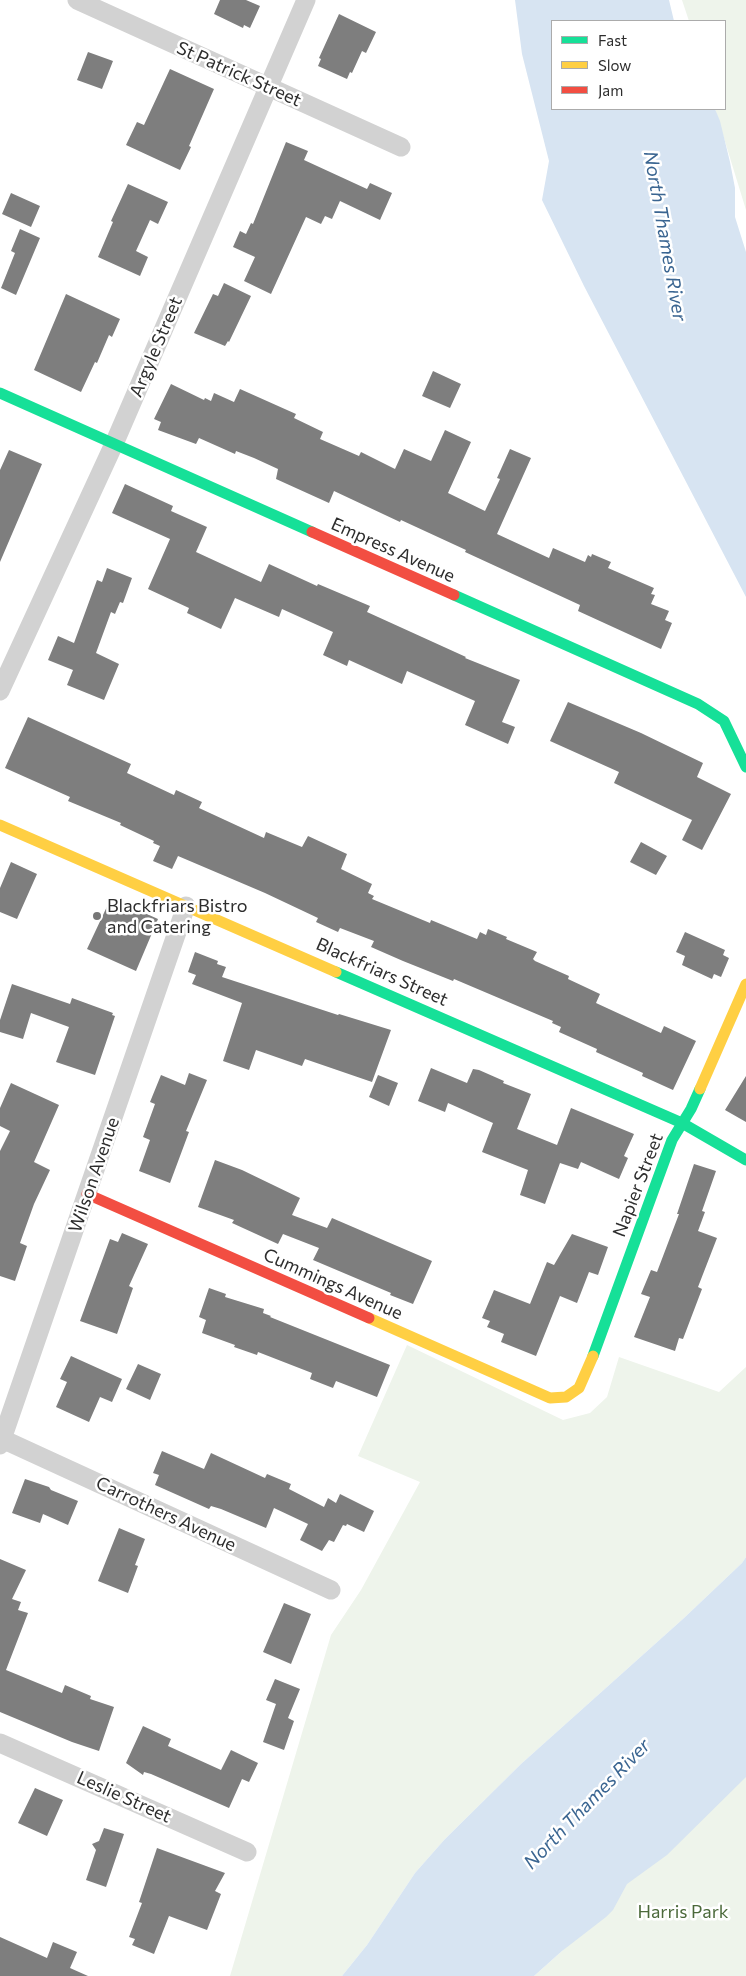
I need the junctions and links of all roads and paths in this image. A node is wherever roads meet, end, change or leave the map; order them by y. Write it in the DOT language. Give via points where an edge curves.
graph roads {
  1 [pos="77,0"];
  2 [pos="306,0"];
  3 [pos="267,86"];
  4 [pos="401,147"];
  5 [pos="0,394"];
  6 [pos="114,444"];
  7 [pos="0,691"];
  8 [pos="746,767"];
  9 [pos="0,825"];
  10 [pos="186,906"];
  11 [pos="746,984"];
  12 [pos="682,1123"];
  13 [pos="746,1160"];
  14 [pos="87,1194"];
  15 [pos="566,1397"];
  16 [pos="1,1442"];
  17 [pos="331,1590"];
  18 [pos="0,1743"];
  19 [pos="247,1852"];
  1 -- 3 [label="street, St Patrick Street"];
  2 -- 3 [label="street, Argyle Street"];
  3 -- 4 [label="street, St Patrick Street"];
  3 -- 6 [label="street, Argyle Street"];
  5 -- 6 [label="street, Empress Avenue"];
  6 -- 7 [label="street, Argyle Street"];
  6 -- 8 [label="street, Empress Avenue" via="698,704 724,721"];
  9 -- 10 [label="street, Blackfriars Street"];
  10 -- 12 [label="street, Blackfriars Street"];
  10 -- 14 [label="street, Wilson Avenue"];
  11 -- 12 [label="street, Napier Street"];
  12 -- 13 [label="street, Blackfriars Street"];
  12 -- 15 [label="street, Napier Street" via="672,1140 586,1375 579,1388"];
  14 -- 15 [label="street, Cummings Avenue" via="550,1398"];
  14 -- 16 [label="street, Wilson Avenue"];
  16 -- 17 [label="street, Carrothers Avenue"];
  18 -- 19 [label="street, Leslie Street"];
}
